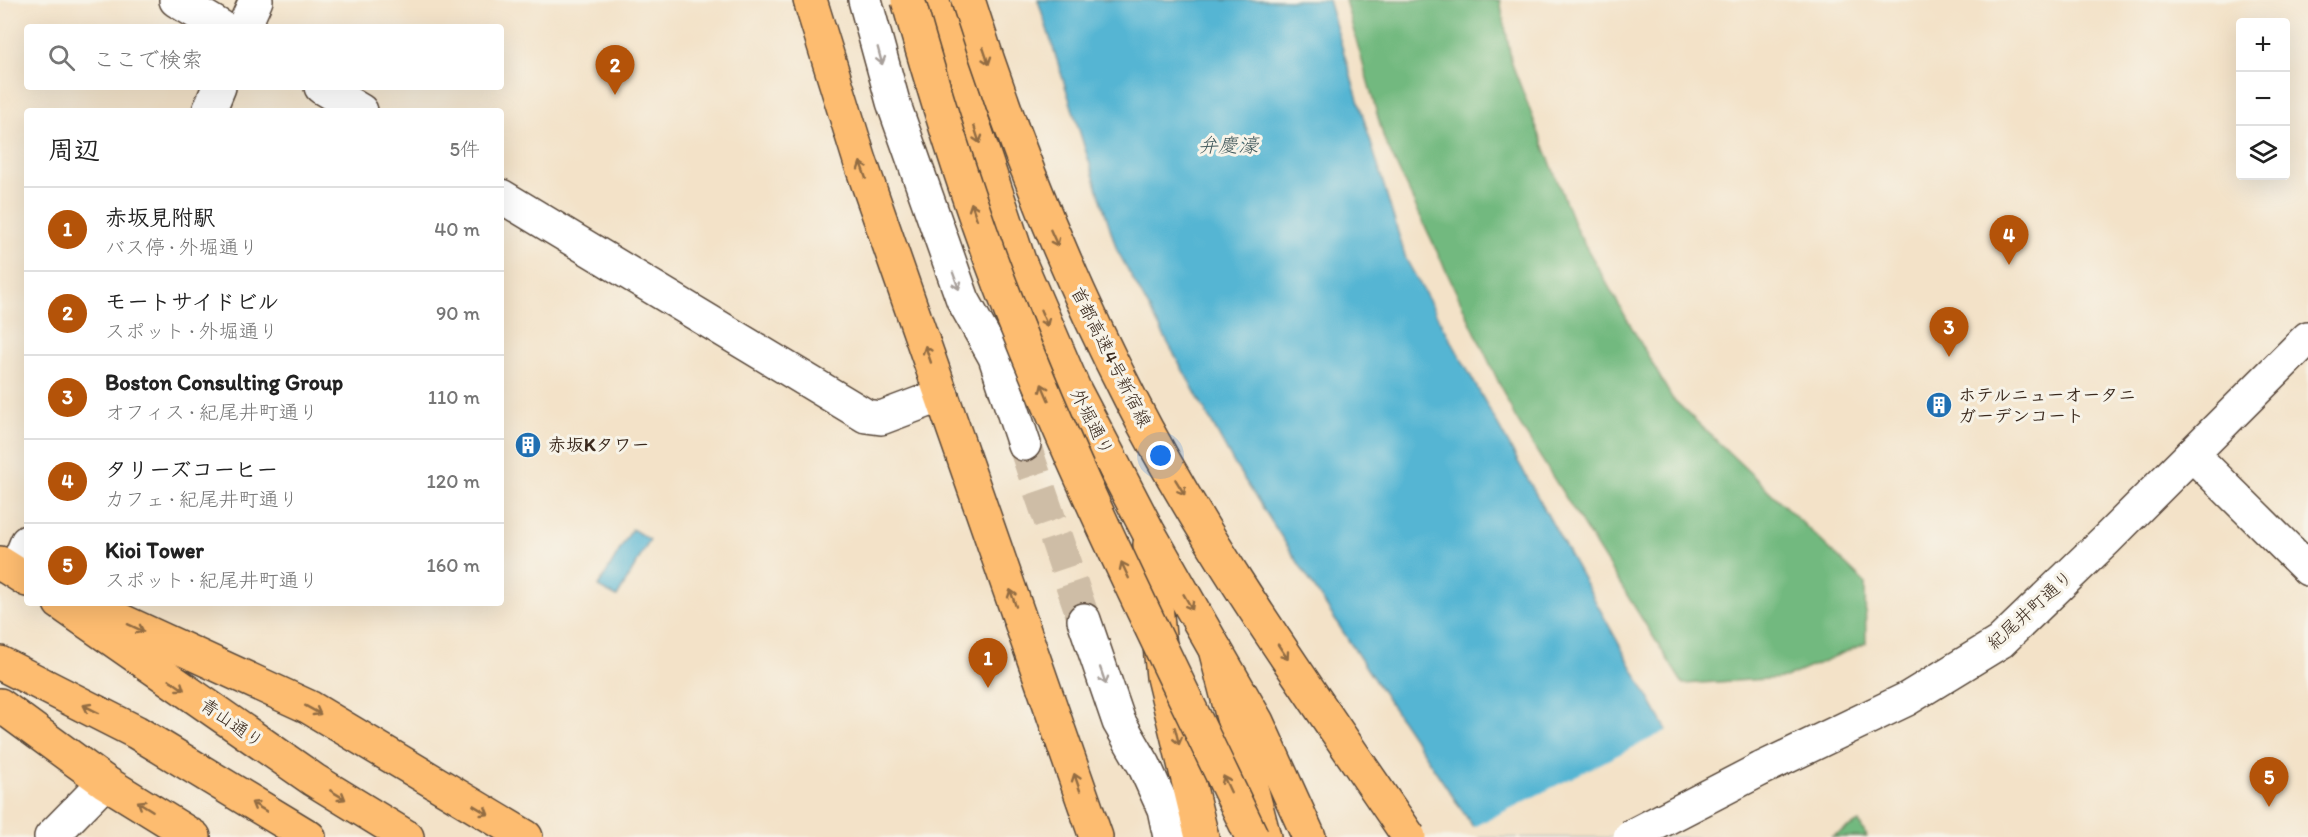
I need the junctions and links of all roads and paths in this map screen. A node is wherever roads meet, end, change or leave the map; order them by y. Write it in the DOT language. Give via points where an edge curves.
graph roads {
  1 [pos="176,0"];
  2 [pos="256,0"];
  3 [pos="810,0"];
  4 [pos="865,0"];
  5 [pos="908,0"];
  6 [pos="932,0"];
  7 [pos="968,0"];
  8 [pos="216,24"];
  9 [pos="245,24"];
  10 [pos="218,90"];
  11 [pos="326,90"];
  12 [pos="210,108"];
  13 [pos="356,108"];
  14 [pos="504,198"];
  15 [pos="2308,338"];
  16 [pos="942,395"];
  17 [pos="1024,444"];
  18 [pos="2192,454"];
  19 [pos="1149,533"];
  20 [pos="2308,569"];
  21 [pos="64,606"];
  22 [pos="90,606"];
  23 [pos="1084,620"];
  24 [pos="1215,649"];
  25 [pos="0,663"];
  26 [pos="0,705"];
  27 [pos="105,782"];
  28 [pos="51,837"];
  29 [pos="195,837"];
  30 [pos="309,837"];
  31 [pos="407,837"];
  32 [pos="526,837"];
  33 [pos="1096,837"];
  34 [pos="1170,837"];
  35 [pos="1202,837"];
  36 [pos="1252,837"];
  37 [pos="1264,837"];
  38 [pos="1309,837"];
  39 [pos="1409,837"];
  40 [pos="1630,837"];
  1 -- 8 [label="street"];
  2 -- 9 [label="street"];
  16 -- 3 [label="main road, one-way" via="860,161"];
  4 -- 17 [label="street, one-way" via="893,102 963,300 995,357"];
  36 -- 5 [label="main road, one-way, bridge" via="1098,515 1032,362 980,229"];
  6 -- 19 [label="main road, 外堀通り, one-way" via="1019,261 1074,389"];
  7 -- 39 [label="main road, 首都高速4号新宿線, one-way, bridge" via="1047,221 1130,399 1232,573"];
  10 -- 12 [label="street"];
  11 -- 13 [label="street"];
  14 -- 16 [label="street" via="866,416 881,418"];
  15 -- 18 [label="street, 紀尾井町通り"];
  33 -- 16 [label="main road, one-way"];
  18 -- 20 [label="street"];
  18 -- 40 [label="street, 紀尾井町通り, bridge" via="2000,642 1907,699"];
  19 -- 24 [label="main road, 外堀通り, one-way"];
  19 -- 35 [label="main road, one-way" via="1163,677"];
  21 -- 31 [label="main road, 青山通り, one-way" via="314,780"];
  22 -- 32 [label="main road, one-way" via="309,707"];
  23 -- 34 [label="street, one-way" via="1119,722 1164,809"];
  24 -- 37 [label="main road, 外堀通り"];
  24 -- 38 [label="main road" via="1257,722"];
  30 -- 25 [label="main road, one-way" via="136,732"];
  26 -- 27 [label="main road"];
  27 -- 28 [label="street"];
  29 -- 27 [label="main road, one-way"];
}
